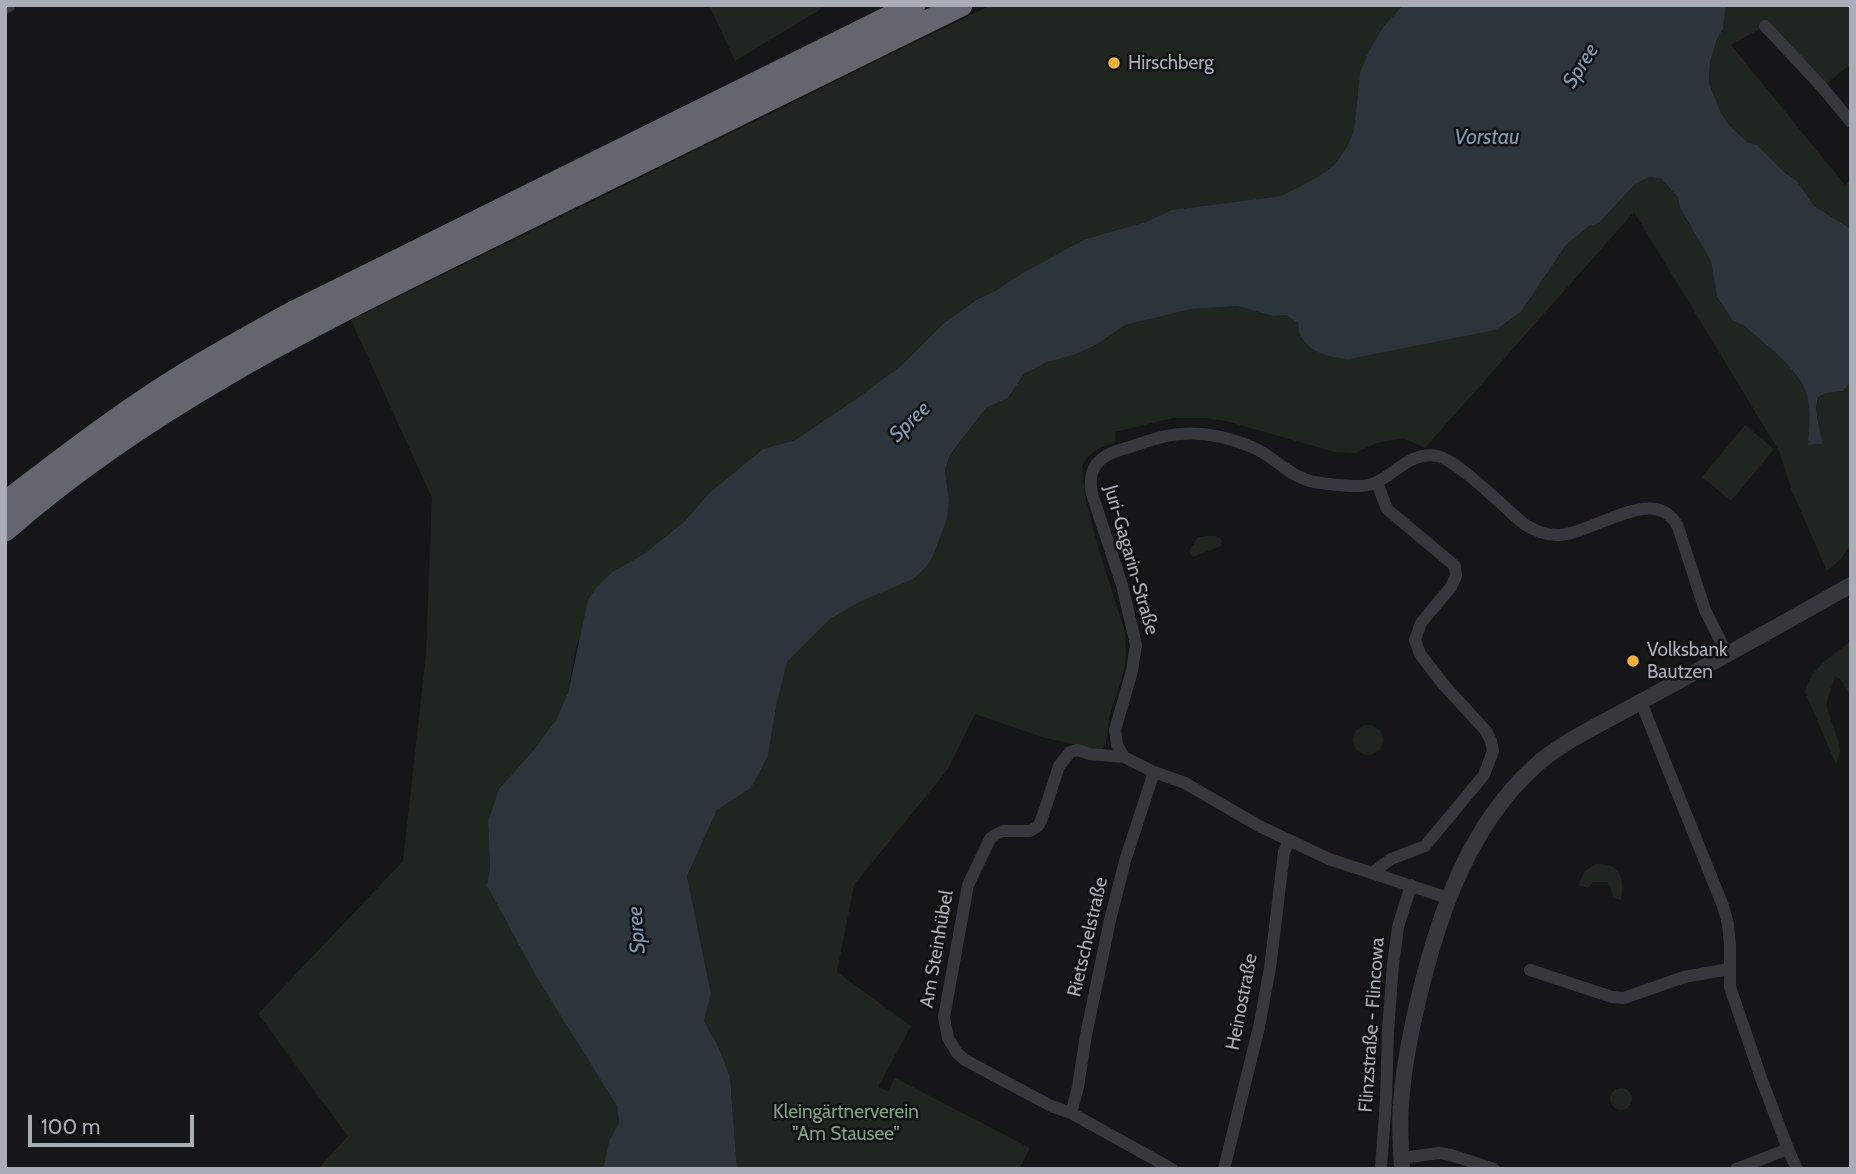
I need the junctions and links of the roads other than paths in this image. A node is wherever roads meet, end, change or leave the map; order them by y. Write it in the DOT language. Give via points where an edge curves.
graph roads {
  1 [pos="914,5"];
  2 [pos="961,5"];
  3 [pos="1765,26"];
  4 [pos="865,41"];
  5 [pos="825,61"];
  6 [pos="1851,122"];
  7 [pos="1377,483"];
  8 [pos="5,503"];
  9 [pos="5,530"];
  10 [pos="1851,585"];
  11 [pos="1727,654"];
  12 [pos="1641,702"];
  13 [pos="1124,757"];
  14 [pos="1154,772"];
  15 [pos="1289,841"];
  16 [pos="1372,873"];
  17 [pos="1411,885"];
  18 [pos="1448,898"];
  19 [pos="1729,969"];
  20 [pos="1530,970"];
  21 [pos="1071,1113"];
  22 [pos="1788,1149"];
  23 [pos="1402,1163"];
  24 [pos="1172,1169"];
  25 [pos="1224,1169"];
  26 [pos="1381,1169"];
  27 [pos="1494,1169"];
  28 [pos="1737,1169"];
  29 [pos="1797,1169"];
  1 -- 4 [label="highway"];
  2 -- 4 [label="highway"];
  3 -- 6 [label="street"];
  4 -- 5 [label="highway"];
  5 -- 8 [label="highway" via="453,232 281,319 141,402"];
  5 -- 9 [label="highway" via="229,371 81,469"];
  7 -- 11 [label="street" via="1418,457 1436,455 1460,468 1524,524 1555,535 1577,532 1637,510 1664,511 1678,527 1704,610"];
  7 -- 13 [label="street, Juri-Gagarin-Straße" via="1362,486 1308,480 1252,447 1199,434 1177,434 1101,458 1089,480 1136,645 1115,737"];
  7 -- 16 [label="street" via="1387,509 1455,566 1451,587 1421,623 1415,640 1443,684 1486,731 1493,751 1484,775 1425,846 1391,859"];
  10 -- 11 [label="street"];
  11 -- 12 [label="street"];
  12 -- 18 [label="street" via="1549,755 1525,776 1481,832"];
  12 -- 19 [label="street" via="1723,906"];
  13 -- 14 [label="street"];
  13 -- 21 [label="street, Am Steinhübel" via="1070,752 1059,766 1038,826 1030,831 1003,831 990,839 968,885 944,1017 952,1046 965,1060"];
  14 -- 15 [label="street" via="1185,783"];
  14 -- 21 [label="street, Rietschelstraße" via="1110,920"];
  15 -- 16 [label="street"];
  15 -- 25 [label="street, Heinostraße" via="1259,1027"];
  16 -- 17 [label="street"];
  17 -- 18 [label="street"];
  17 -- 26 [label="street, Flinzstraße - Flincowa" via="1393,964"];
  18 -- 23 [label="street" via="1429,952 1409,1039 1400,1108"];
  19 -- 20 [label="street" via="1684,977 1624,998"];
  19 -- 22 [label="street" via="1737,1012"];
  21 -- 24 [label="street, Am Steinhübel"];
  22 -- 28 [label="street"];
  22 -- 29 [label="street"];
  23 -- 27 [label="street" via="1439,1153"];
}
